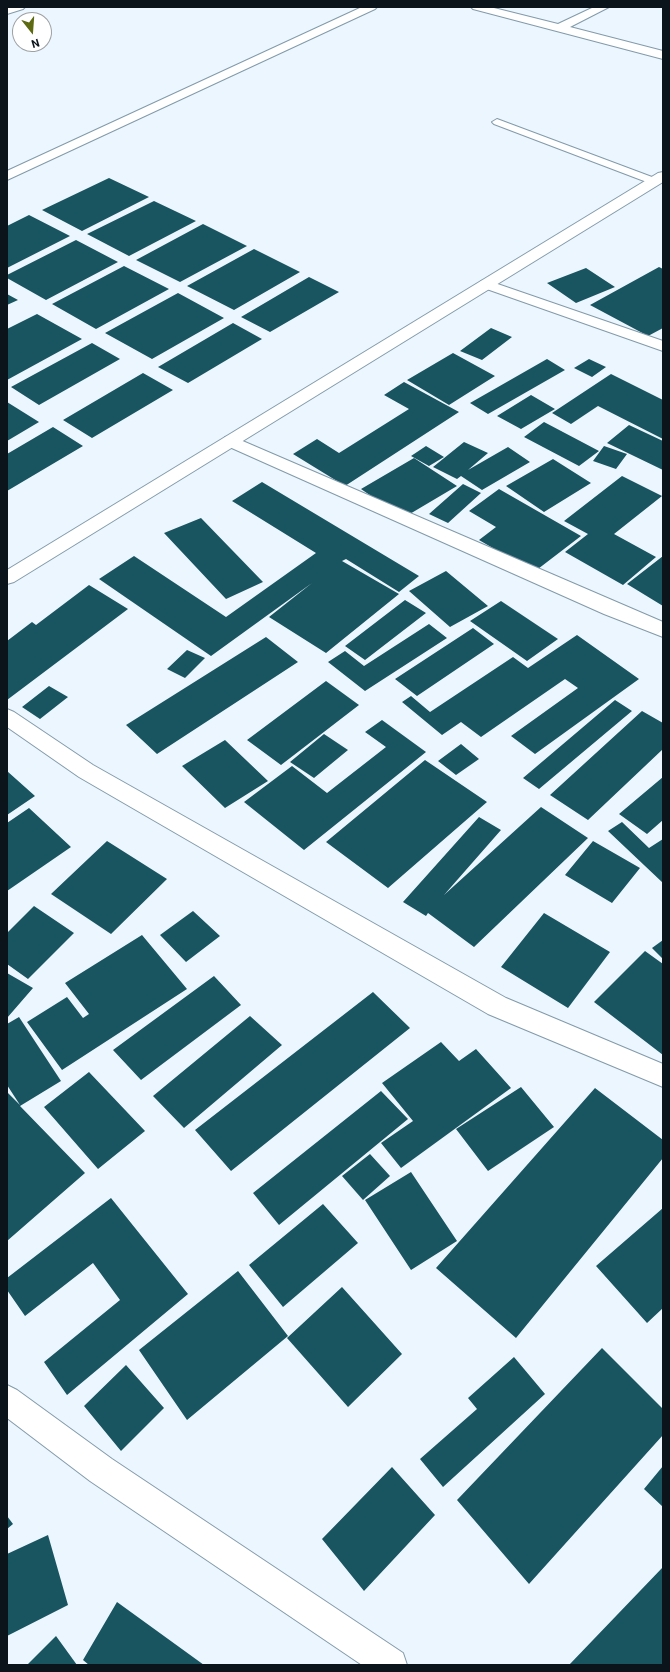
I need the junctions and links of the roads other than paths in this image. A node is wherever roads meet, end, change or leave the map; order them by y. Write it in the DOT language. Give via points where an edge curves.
graph roads {
  1 [pos="18,7"];
  2 [pos="371,7"];
  3 [pos="477,7"];
  4 [pos="603,7"];
  5 [pos="7,11"];
  6 [pos="559,28"];
  7 [pos="663,55"];
  8 [pos="497,122"];
  9 [pos="7,176"];
  10 [pos="659,179"];
  11 [pos="486,284"];
  12 [pos="663,346"];
  13 [pos="231,441"];
  14 [pos="7,578"];
  15 [pos="663,630"];
  16 [pos="7,717"];
  17 [pos="663,1076"];
  18 [pos="7,1400"];
  19 [pos="391,1665"];
  1 -- 5 [label="street"];
  2 -- 9 [label="street"];
  3 -- 6 [label="street"];
  4 -- 6 [label="street"];
  6 -- 7 [label="street"];
  8 -- 10 [label="lane"];
  10 -- 11 [label="street"];
  11 -- 12 [label="street"];
  11 -- 13 [label="street"];
  13 -- 14 [label="street"];
  13 -- 15 [label="street"];
  16 -- 17 [label="street" via="86,772 497,1006"];
  18 -- 19 [label="street" via="101,1470"];
}
